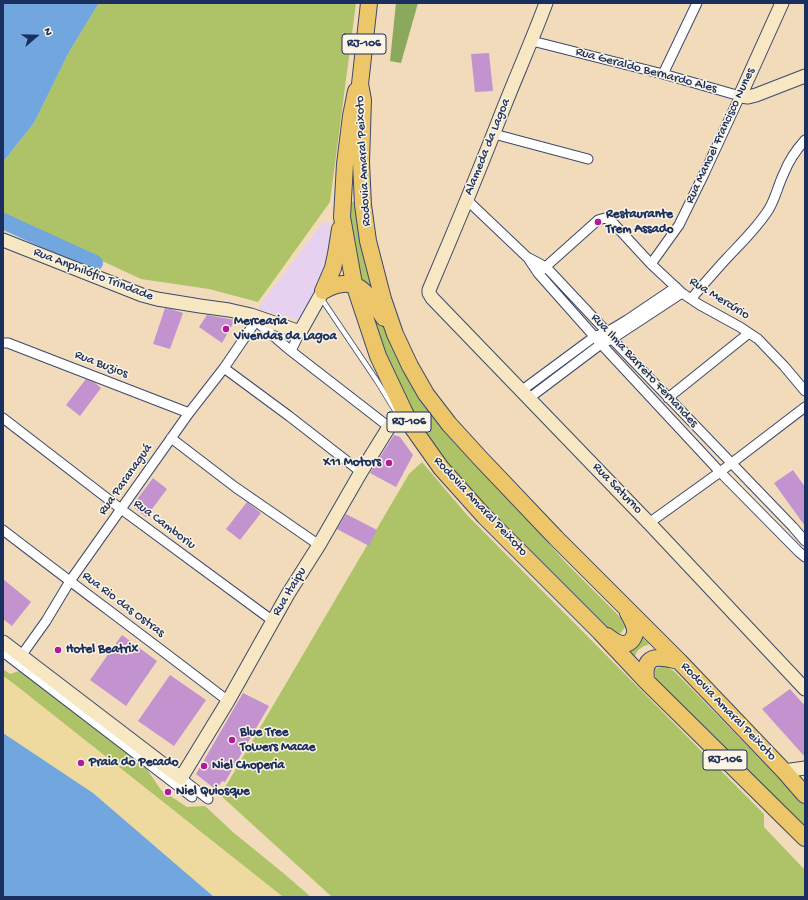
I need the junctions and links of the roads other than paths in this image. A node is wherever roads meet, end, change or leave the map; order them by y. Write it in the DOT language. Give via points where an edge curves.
graph roads {
  1 [pos="369,3"];
  2 [pos="546,3"];
  3 [pos="697,3"];
  4 [pos="782,3"];
  5 [pos="532,41"];
  6 [pos="663,74"];
  7 [pos="805,76"];
  8 [pos="360,84"];
  9 [pos="740,96"];
  10 [pos="494,134"];
  11 [pos="805,140"];
  12 [pos="588,159"];
  13 [pos="467,200"];
  14 [pos="342,217"];
  15 [pos="3,240"];
  16 [pos="651,264"];
  17 [pos="542,270"];
  18 [pos="354,284"];
  19 [pos="429,290"];
  20 [pos="679,290"];
  21 [pos="322,294"];
  22 [pos="691,299"];
  23 [pos="253,318"];
  24 [pos="300,332"];
  25 [pos="749,332"];
  26 [pos="395,334"];
  27 [pos="594,336"];
  28 [pos="610,336"];
  29 [pos="3,343"];
  30 [pos="601,344"];
  31 [pos="291,351"];
  32 [pos="224,368"];
  33 [pos="805,391"];
  34 [pos="525,395"];
  35 [pos="668,398"];
  36 [pos="805,407"];
  37 [pos="400,412"];
  38 [pos="189,413"];
  39 [pos="3,418"];
  40 [pos="389,427"];
  41 [pos="171,438"];
  42 [pos="731,463"];
  43 [pos="362,472"];
  44 [pos="720,472"];
  45 [pos="121,509"];
  46 [pos="649,523"];
  47 [pos="3,530"];
  48 [pos="805,541"];
  49 [pos="319,546"];
  50 [pos="803,552"];
  51 [pos="70,581"];
  52 [pos="626,608"];
  53 [pos="272,621"];
  54 [pos="600,632"];
  55 [pos="3,642"];
  56 [pos="3,652"];
  57 [pos="21,656"];
  58 [pos="679,661"];
  59 [pos="646,681"];
  60 [pos="805,689"];
  61 [pos="228,701"];
  62 [pos="805,768"];
  63 [pos="784,771"];
  64 [pos="181,778"];
  65 [pos="805,795"];
  66 [pos="192,797"];
  67 [pos="208,799"];
  68 [pos="805,838"];
  1 -- 8 [label="highway, Rodovia Amaral Peixoto / RJ-106"];
  2 -- 5 [label="street, Alameda da Lagoa"];
  3 -- 6 [label="street"];
  4 -- 9 [label="street, Rua Manoel Francisco Nunes"];
  5 -- 6 [label="street, Rua Geraldo Bernardo Ales"];
  5 -- 10 [label="street, Alameda da Lagoa"];
  6 -- 9 [label="street, Rua Geraldo Bernardo Ales"];
  7 -- 9 [label="street, Rua Geraldo Bernardo Ales" via="756,95"];
  8 -- 14 [label="highway, Rodovia Amaral Peixoto / RJ-106" via="355,92 351,116"];
  8 -- 26 [label="highway, Rodovia Amaral Peixoto / RJ-106" via="363,100 363,206 368,241"];
  9 -- 16 [label="street, Rua Manoel Francisco Nunes" via="679,225"];
  10 -- 12 [label="street"];
  10 -- 13 [label="street, Alameda da Lagoa"];
  11 -- 22 [label="street" via="790,159 777,194 761,221"];
  13 -- 17 [label="street, Rua Ilma Barreto Fernandes"];
  13 -- 19 [label="street, Alameda da Lagoa"];
  14 -- 18 [label="highway, Rodovia Amaral Peixoto / RJ-106"];
  14 -- 21 [label="highway" via="333,268"];
  15 -- 23 [label="street, Rua Anphilófio Trindade" via="152,298 229,310"];
  16 -- 17 [label="street, Rua Mercúrio" via="611,221 605,218 598,220"];
  16 -- 20 [label="street, Rua Mercúrio"];
  17 -- 27 [label="street, Rua Ilma Barreto Fernandes"];
  17 -- 28 [label="street, Rua Ilma Barreto Fernandes"];
  18 -- 21 [label="highway" via="338,284"];
  18 -- 26 [label="highway" via="371,299"];
  18 -- 37 [label="highway, Rodovia Amaral Peixoto / RJ-106"];
  19 -- 34 [label="street, Rua Saturno" via="432,298"];
  20 -- 22 [label="street, Rua Mercúrio"];
  20 -- 28 [label="street"];
  21 -- 24 [label="street"];
  21 -- 37 [label="lane" via="377,381"];
  22 -- 25 [label="street, Rua Mercúrio"];
  23 -- 24 [label="street, Rua Anphilófio Trindade"];
  23 -- 31 [label="street"];
  23 -- 32 [label="street, Rua Paranaguá"];
  24 -- 31 [label="street"];
  25 -- 33 [label="street, Rua Mercúrio" via="771,352"];
  25 -- 35 [label="street"];
  26 -- 52 [label="highway, Rodovia Amaral Peixoto / RJ-106" via="426,394 449,424 551,533"];
  27 -- 28 [label="street"];
  27 -- 30 [label="street, Rua Ilma Barreto Fernandes"];
  27 -- 34 [label="street"];
  28 -- 30 [label="street"];
  28 -- 35 [label="street, Rua Ilma Barreto Fernandes"];
  29 -- 38 [label="street, Rua Buzios"];
  30 -- 34 [label="street"];
  30 -- 44 [label="street, Rua Ilma Barreto Fernandes"];
  31 -- 40 [label="street"];
  32 -- 38 [label="street, Rua Paranaguá"];
  32 -- 43 [label="street"];
  34 -- 46 [label="street, Rua Saturno"];
  35 -- 42 [label="street, Rua Ilma Barreto Fernandes"];
  36 -- 42 [label="street"];
  37 -- 40 [label="street, Rua Itaipu"];
  37 -- 54 [label="highway, Rodovia Amaral Peixoto / RJ-106" via="441,468 484,516"];
  38 -- 41 [label="street, Rua Paranaguá"];
  39 -- 45 [label="street, Rua Camboriu"];
  40 -- 43 [label="street, Rua Itaipu"];
  41 -- 45 [label="street, Rua Paranaguá"];
  41 -- 49 [label="street" via="235,488"];
  42 -- 44 [label="street"];
  42 -- 48 [label="street, Rua Ilma Barreto Fernandes"];
  43 -- 49 [label="street, Rua Itaipu"];
  44 -- 46 [label="street"];
  44 -- 50 [label="street, Rua Ilma Barreto Fernandes"];
  45 -- 51 [label="street, Rua Paranaguá"];
  45 -- 53 [label="street, Rua Camboriu"];
  46 -- 60 [label="street, Rua Saturno"];
  47 -- 51 [label="street, Rua Rio das Ostras"];
  49 -- 53 [label="street, Rua Itaipu"];
  51 -- 57 [label="street, Rua Paranaguá"];
  51 -- 61 [label="street, Rua Rio das Ostras"];
  52 -- 54 [label="highway" via="634,627 635,635 632,640 619,643"];
  52 -- 58 [label="highway, Rodovia Amaral Peixoto / RJ-106"];
  53 -- 61 [label="street, Rua Itaipu"];
  54 -- 59 [label="highway, Rodovia Amaral Peixoto / RJ-106"];
  55 -- 57 [label="street"];
  56 -- 66 [label="street"];
  57 -- 64 [label="street"];
  58 -- 59 [label="highway" via="658,657 650,661 646,668"];
  58 -- 63 [label="highway, Rodovia Amaral Peixoto / RJ-106"];
  59 -- 68 [label="highway, Rodovia Amaral Peixoto / RJ-106"];
  61 -- 64 [label="street, Rua Itaipu"];
  62 -- 63 [label="street"];
  63 -- 65 [label="highway, Rodovia Amaral Peixoto / RJ-106"];
  64 -- 67 [label="street"];
}
